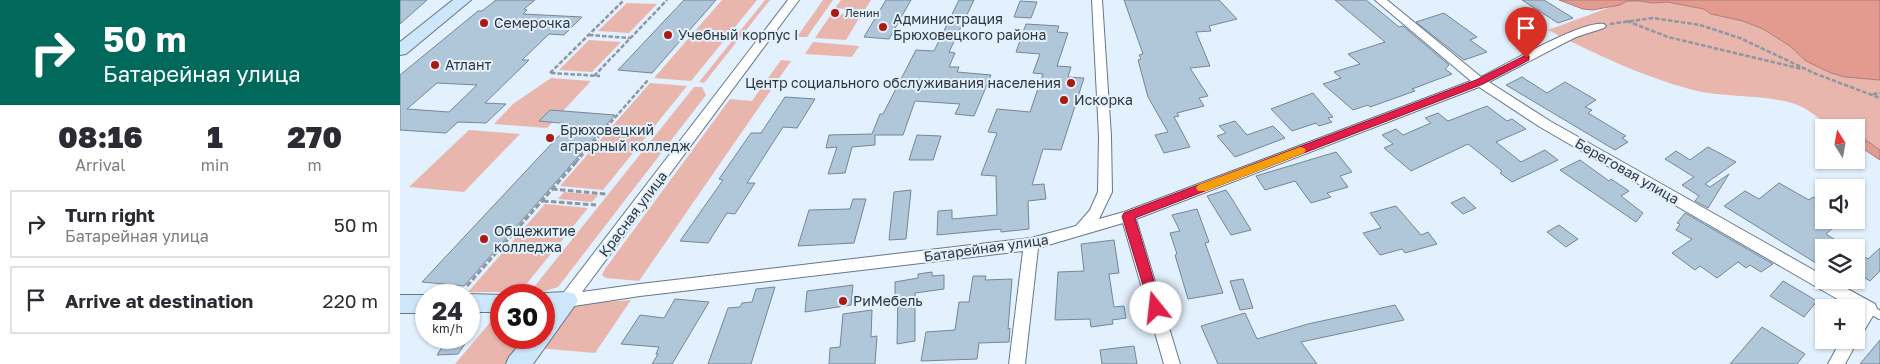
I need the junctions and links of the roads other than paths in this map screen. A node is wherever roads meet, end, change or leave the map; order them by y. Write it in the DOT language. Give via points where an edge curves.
graph roads {
  1 [pos="462,0"];
  2 [pos="794,0"];
  3 [pos="1097,0"];
  4 [pos="1380,0"];
  5 [pos="1600,26"];
  6 [pos="400,50"];
  7 [pos="1480,82"];
  8 [pos="1128,216"];
  9 [pos="1078,231"];
  10 [pos="1031,244"];
  11 [pos="567,301"];
  12 [pos="555,302"];
  13 [pos="400,304"];
  14 [pos="415,304"];
  15 [pos="1874,312"];
  16 [pos="555,317"];
  17 [pos="530,349"];
  18 [pos="1845,349"];
  19 [pos="518,364"];
  20 [pos="1017,364"];
  21 [pos="1172,364"];
  22 [pos="1836,364"];
  1 -- 6 [label="street"];
  2 -- 11 [label="street, Красная улица"];
  3 -- 9 [label="street" via="1105,192 1096,213"];
  4 -- 7 [label="street, Береговая улица"];
  5 -- 7 [label="street, Батарейная улица" via="1572,34"];
  7 -- 8 [label="street, Батарейная улица"];
  7 -- 15 [label="street, Береговая улица" via="1561,133"];
  8 -- 9 [label="street, Батарейная улица"];
  8 -- 21 [label="street"];
  9 -- 10 [label="street, Батарейная улица"];
  10 -- 11 [label="street, Батарейная улица"];
  10 -- 20 [label="street"];
  11 -- 12 [label="street, Батарейная улица"];
  11 -- 16 [label="street, Красная улица"];
  13 -- 14 [label="street"];
  17 -- 19 [label="street"];
  18 -- 22 [label="street"];
}
